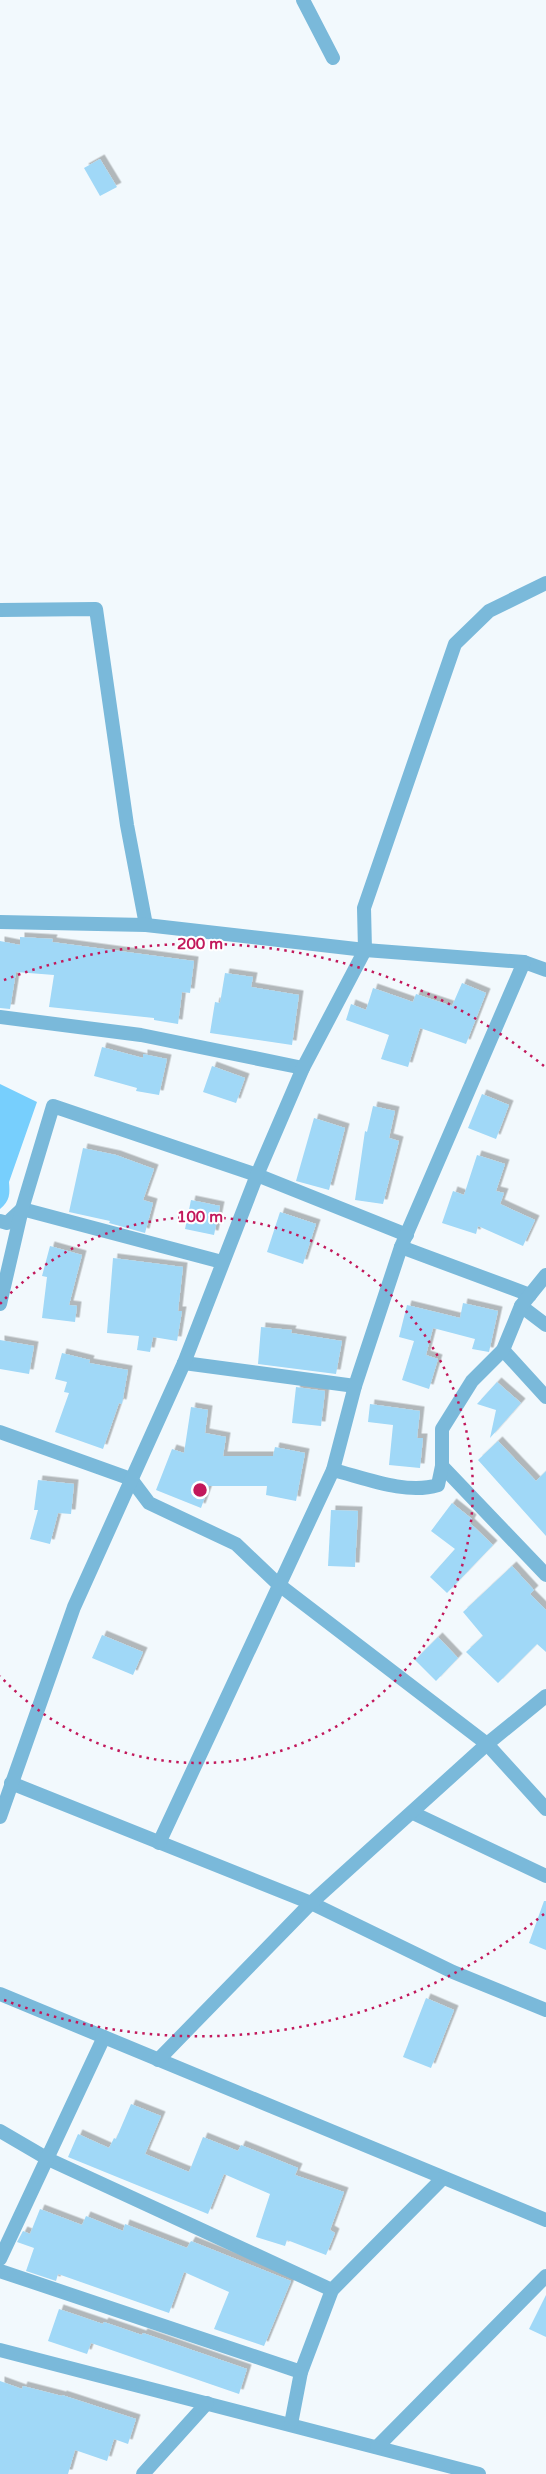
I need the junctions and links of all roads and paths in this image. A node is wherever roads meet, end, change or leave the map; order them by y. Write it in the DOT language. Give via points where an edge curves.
graph roads {
  1 [pos="303,0"];
  2 [pos="333,58"];
  3 [pos="546,583"];
  4 [pos="0,610"];
  5 [pos="0,922"];
  6 [pos="146,925"];
  7 [pos="365,950"];
  8 [pos="524,962"];
  9 [pos="546,970"];
  10 [pos="0,1018"];
  11 [pos="303,1068"];
  12 [pos="257,1175"];
  13 [pos="22,1209"];
  14 [pos="0,1221"];
  15 [pos="404,1241"];
  16 [pos="222,1262"];
  17 [pos="546,1275"];
  18 [pos="530,1295"];
  19 [pos="0,1304"];
  20 [pos="521,1306"];
  21 [pos="546,1324"];
  22 [pos="503,1350"];
  23 [pos="184,1363"];
  24 [pos="355,1386"];
  25 [pos="546,1397"];
  26 [pos="0,1432"];
  27 [pos="442,1466"];
  28 [pos="333,1470"];
  29 [pos="131,1479"];
  30 [pos="546,1575"];
  31 [pos="278,1584"];
  32 [pos="546,1696"];
  33 [pos="487,1744"];
  34 [pos="11,1783"];
  35 [pos="546,1809"];
  36 [pos="413,1812"];
  37 [pos="0,1817"];
  38 [pos="159,1843"];
  39 [pos="546,1876"];
  40 [pos="311,1903"];
  41 [pos="0,1994"];
  42 [pos="546,2010"];
  43 [pos="104,2037"];
  44 [pos="158,2060"];
  45 [pos="0,2131"];
  46 [pos="48,2159"];
  47 [pos="442,2179"];
  48 [pos="546,2220"];
  49 [pos="0,2259"];
  50 [pos="0,2271"];
  51 [pos="546,2276"];
  52 [pos="332,2290"];
  53 [pos="0,2350"];
  54 [pos="301,2372"];
  55 [pos="207,2403"];
  56 [pos="291,2424"];
  57 [pos="377,2447"];
  58 [pos="143,2474"];
  59 [pos="480,2474"];
  1 -- 2 [label="street"];
  3 -- 7 [label="street" via="489,610 455,644 364,908"];
  4 -- 6 [label="street" via="96,609 127,825"];
  5 -- 6 [label="street"];
  6 -- 7 [label="street"];
  7 -- 8 [label="street"];
  7 -- 11 [label="street"];
  8 -- 9 [label="street"];
  8 -- 15 [label="street"];
  10 -- 11 [label="street" via="141,1035"];
  11 -- 12 [label="street"];
  12 -- 13 [label="street" via="53,1106"];
  12 -- 15 [label="street"];
  12 -- 16 [label="street"];
  13 -- 14 [label="street" via="8,1224"];
  13 -- 16 [label="street"];
  13 -- 19 [label="street"];
  15 -- 18 [label="street"];
  15 -- 24 [label="street"];
  16 -- 23 [label="street"];
  17 -- 18 [label="street"];
  18 -- 20 [label="street"];
  20 -- 21 [label="street"];
  20 -- 22 [label="street"];
  22 -- 25 [label="street"];
  22 -- 27 [label="street" via="472,1381 442,1430"];
  23 -- 24 [label="street"];
  23 -- 29 [label="street"];
  24 -- 28 [label="street"];
  26 -- 29 [label="street"];
  27 -- 28 [label="street" via="438,1485 424,1489"];
  27 -- 30 [label="street"];
  28 -- 31 [label="street"];
  29 -- 31 [label="street" via="149,1503 236,1544"];
  29 -- 34 [label="street" via="74,1607"];
  31 -- 33 [label="street"];
  31 -- 38 [label="street"];
  32 -- 33 [label="street"];
  33 -- 35 [label="street"];
  33 -- 36 [label="street"];
  34 -- 37 [label="street"];
  34 -- 38 [label="street"];
  36 -- 39 [label="street"];
  36 -- 40 [label="street"];
  38 -- 40 [label="street"];
  40 -- 42 [label="street" via="453,1972"];
  40 -- 44 [label="street"];
  41 -- 43 [label="street"];
  43 -- 44 [label="street"];
  43 -- 46 [label="street"];
  44 -- 47 [label="street"];
  45 -- 46 [label="street"];
  46 -- 49 [label="street"];
  46 -- 52 [label="street"];
  47 -- 48 [label="street"];
  47 -- 52 [label="street"];
  50 -- 54 [label="street"];
  51 -- 57 [label="street"];
  52 -- 54 [label="street"];
  53 -- 55 [label="street"];
  54 -- 56 [label="street"];
  55 -- 56 [label="street"];
  55 -- 58 [label="street"];
  56 -- 57 [label="street"];
  57 -- 59 [label="street"];
}
